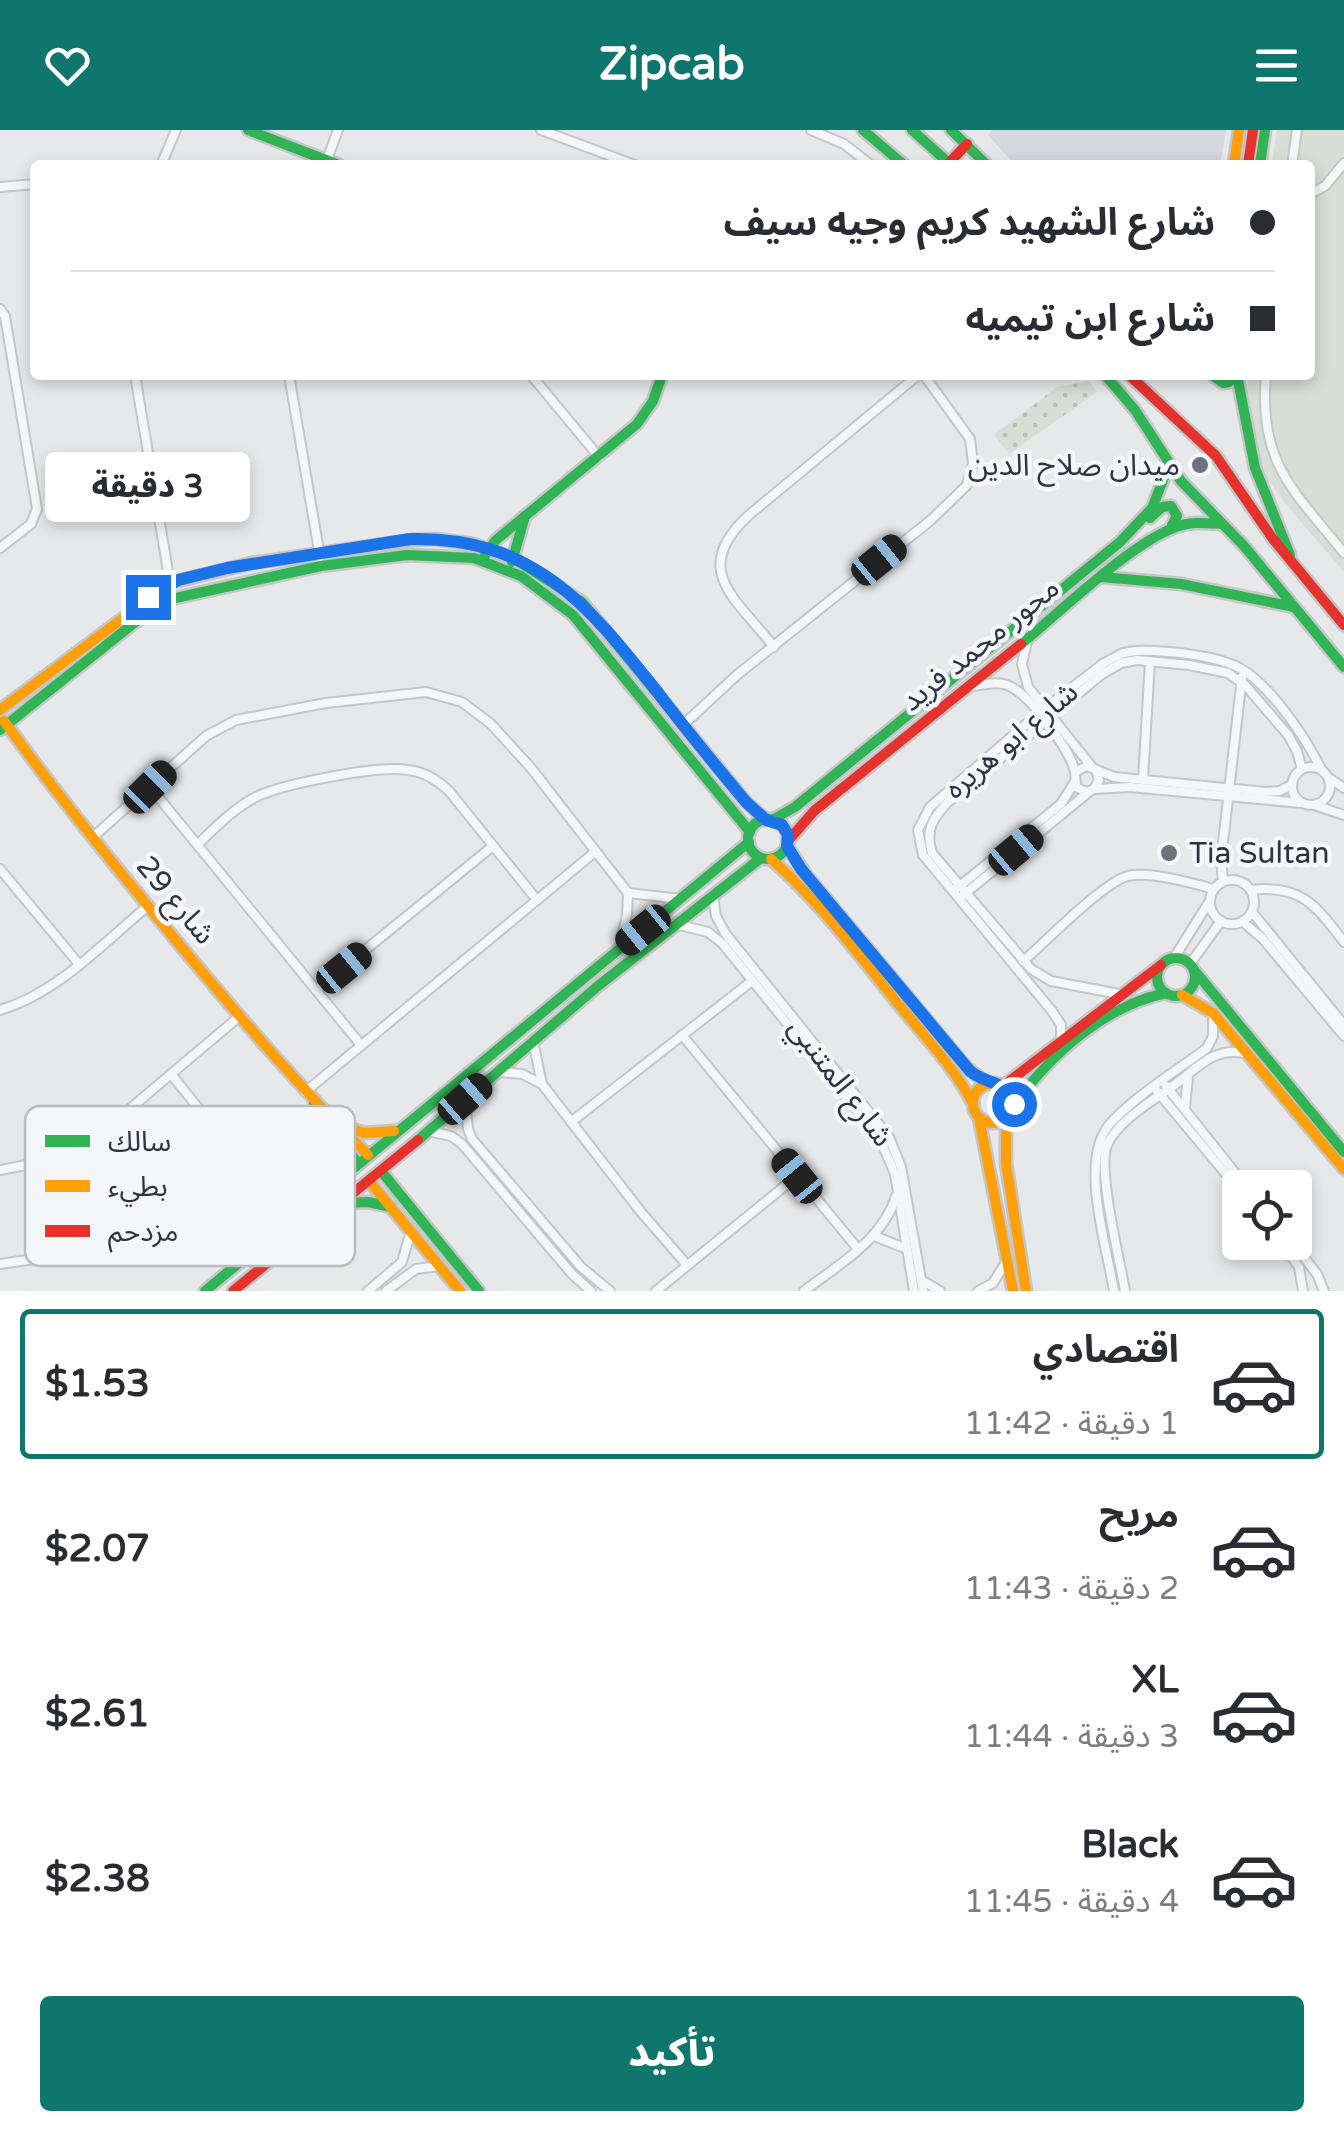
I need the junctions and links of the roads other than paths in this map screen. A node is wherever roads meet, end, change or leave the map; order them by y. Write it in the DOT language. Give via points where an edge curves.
graph roads {
  1 [pos="176,130"];
  2 [pos="248,130"];
  3 [pos="338,130"];
  4 [pos="542,130"];
  5 [pos="811,130"];
  6 [pos="863,130"];
  7 [pos="912,130"];
  8 [pos="951,130"];
  9 [pos="1239,130"];
  10 [pos="1253,130"];
  11 [pos="1265,130"];
  12 [pos="1297,130"];
  13 [pos="566,134"];
  14 [pos="967,144"];
  15 [pos="164,160"];
  16 [pos="321,160"];
  17 [pos="327,160"];
  18 [pos="624,160"];
  19 [pos="865,160"];
  20 [pos="898,160"];
  21 [pos="946,160"];
  22 [pos="953,160"];
  23 [pos="982,160"];
  24 [pos="1235,160"];
  25 [pos="1249,160"];
  26 [pos="1261,160"];
  27 [pos="1293,160"];
  28 [pos="1344,163"];
  29 [pos="30,184"];
  30 [pos="0,187"];
  31 [pos="1315,191"];
  32 [pos="0,309"];
  33 [pos="136,380"];
  34 [pos="291,380"];
  35 [pos="535,380"];
  36 [pos="660,380"];
  37 [pos="915,380"];
  38 [pos="925,380"];
  39 [pos="1110,380"];
  40 [pos="1134,380"];
  41 [pos="1237,380"];
  42 [pos="1266,380"];
  43 [pos="599,456"];
  44 [pos="1169,465"];
  45 [pos="526,515"];
  46 [pos="1141,520"];
  47 [pos="1222,524"];
  48 [pos="1172,526"];
  49 [pos="0,548"];
  50 [pos="319,552"];
  51 [pos="1344,553"];
  52 [pos="485,554"];
  53 [pos="511,564"];
  54 [pos="1295,565"];
  55 [pos="322,566"];
  56 [pos="1101,577"];
  57 [pos="186,578"];
  58 [pos="168,584"];
  59 [pos="190,592"];
  60 [pos="171,599"];
  61 [pos="1294,607"];
  62 [pos="1344,625"];
  63 [pos="1027,640"];
  64 [pos="774,647"];
  65 [pos="1150,661"];
  66 [pos="1344,667"];
  67 [pos="1244,670"];
  68 [pos="1241,680"];
  69 [pos="968,688"];
  70 [pos="1042,711"];
  71 [pos="2,720"];
  72 [pos="1049,721"];
  73 [pos="682,725"];
  74 [pos="1094,769"];
  75 [pos="1302,769"];
  76 [pos="1321,769"];
  77 [pos="1075,772"];
  78 [pos="1143,778"];
  79 [pos="1329,778"];
  80 [pos="1074,783"];
  81 [pos="1292,785"];
  82 [pos="150,787"];
  83 [pos="1344,788"];
  84 [pos="1092,790"];
  85 [pos="1228,792"];
  86 [pos="1302,803"];
  87 [pos="1314,805"];
  88 [pos="1344,815"];
  89 [pos="769,820"];
  90 [pos="749,837"];
  91 [pos="92,838"];
  92 [pos="199,843"];
  93 [pos="788,843"];
  94 [pos="493,846"];
  95 [pos="595,852"];
  96 [pos="766,858"];
  97 [pos="0,869"];
  98 [pos="1223,881"];
  99 [pos="1214,888"];
  100 [pos="1251,890"];
  101 [pos="959,892"];
  102 [pos="628,893"];
  103 [pos="713,894"];
  104 [pos="681,899"];
  105 [pos="537,900"];
  106 [pos="1210,902"];
  107 [pos="148,906"];
  108 [pos="1252,912"];
  109 [pos="1220,922"];
  110 [pos="1243,922"];
  111 [pos="675,924"];
  112 [pos="1344,942"];
  113 [pos="620,948"];
  114 [pos="1174,958"];
  115 [pos="1024,961"];
  116 [pos="78,964"];
  117 [pos="1161,965"];
  118 [pos="1192,967"];
  119 [pos="755,978"];
  120 [pos="316,990"];
  121 [pos="1166,993"];
  122 [pos="1119,994"];
  123 [pos="1182,995"];
  124 [pos="0,1010"];
  125 [pos="1213,1013"];
  126 [pos="240,1016"];
  127 [pos="1344,1025"];
  128 [pos="682,1035"];
  129 [pos="1344,1036"];
  130 [pos="1062,1040"];
  131 [pos="533,1041"];
  132 [pos="361,1045"];
  133 [pos="1251,1054"];
  134 [pos="497,1072"];
  135 [pos="1190,1073"];
  136 [pos="171,1074"];
  137 [pos="542,1084"];
  138 [pos="988,1084"];
  139 [pos="1166,1085"];
  140 [pos="1003,1086"];
  141 [pos="1157,1091"];
  142 [pos="305,1092"];
  143 [pos="465,1099"];
  144 [pos="973,1104"];
  145 [pos="1014,1104"];
  146 [pos="132,1106"];
  147 [pos="197,1106"];
  148 [pos="315,1106"];
  149 [pos="1185,1112"];
  150 [pos="979,1118"];
  151 [pos="1006,1120"];
  152 [pos="571,1122"];
  153 [pos="400,1129"];
  154 [pos="355,1131"];
  155 [pos="428,1131"];
  156 [pos="478,1145"];
  157 [pos="355,1150"];
  158 [pos="470,1152"];
  159 [pos="1344,1152"];
  160 [pos="363,1159"];
  161 [pos="25,1166"];
  162 [pos="355,1166"];
  163 [pos="1344,1168"];
  164 [pos="0,1170"];
  165 [pos="1223,1170"];
  166 [pos="1233,1170"];
  167 [pos="382,1171"];
  168 [pos="797,1176"];
  169 [pos="369,1181"];
  170 [pos="898,1192"];
  171 [pos="355,1193"];
  172 [pos="355,1203"];
  173 [pos="392,1208"];
  174 [pos="411,1231"];
  175 [pos="874,1236"];
  176 [pos="858,1248"];
  177 [pos="908,1250"];
  178 [pos="1008,1258"];
  179 [pos="25,1260"];
  180 [pos="1294,1260"];
  181 [pos="1306,1260"];
  182 [pos="0,1264"];
  183 [pos="687,1265"];
  184 [pos="237,1266"];
  185 [pos="267,1266"];
  186 [pos="438,1266"];
  187 [pos="225,1276"];
  188 [pos="674,1277"];
  189 [pos="920,1280"];
  190 [pos="240,1288"];
  191 [pos="205,1291"];
  192 [pos="368,1291"];
  193 [pos="386,1291"];
  194 [pos="460,1291"];
  195 [pos="479,1291"];
  196 [pos="591,1291"];
  197 [pos="610,1291"];
  198 [pos="656,1291"];
  199 [pos="671,1291"];
  200 [pos="804,1291"];
  201 [pos="914,1291"];
  202 [pos="922,1291"];
  203 [pos="940,1291"];
  204 [pos="978,1291"];
  205 [pos="1014,1291"];
  206 [pos="1026,1291"];
  207 [pos="1114,1291"];
  208 [pos="1125,1291"];
  209 [pos="1303,1291"];
  210 [pos="1320,1291"];
  1 -- 15 [label="street"];
  2 -- 16 [label="street"];
  3 -- 17 [label="street"];
  4 -- 13 [label="street"];
  5 -- 19 [label="street"];
  6 -- 20 [label="street"];
  7 -- 21 [label="street"];
  8 -- 14 [label="street"];
  9 -- 24 [label="street"];
  10 -- 25 [label="street"];
  11 -- 26 [label="street"];
  12 -- 27 [label="street"];
  13 -- 18 [label="street"];
  14 -- 22 [label="street"];
  14 -- 23 [label="street"];
  28 -- 31 [label="street"];
  29 -- 30 [label="street"];
  32 -- 49 [label="street" via="37,513"];
  33 -- 58 [label="street"];
  34 -- 50 [label="street"];
  35 -- 43 [label="street"];
  36 -- 43 [label="street" via="637,424"];
  37 -- 64 [label="street" via="724,542 722,578"];
  38 -- 64 [label="street" via="970,439 967,485"];
  39 -- 44 [label="street"];
  40 -- 54 [label="street" via="1216,456"];
  41 -- 54 [label="street" via="1253,463"];
  42 -- 51 [label="street" via="1265,424 1274,458"];
  43 -- 45 [label="street"];
  44 -- 46 [label="street, محور محمد فريد" via="1160,496"];
  44 -- 47 [label="street"];
  45 -- 52 [label="street"];
  45 -- 53 [label="street"];
  46 -- 48 [label="street" via="1168,506 1177,513"];
  46 -- 89 [label="street, محور محمد فريد" via="809,796"];
  47 -- 48 [label="street"];
  47 -- 61 [label="street"];
  48 -- 56 [label="street, محور محمد فريد"];
  50 -- 52 [label="street" via="435,538"];
  50 -- 55 [label="street"];
  50 -- 57 [label="street"];
  52 -- 53 [label="street"];
  52 -- 55 [label="street"];
  53 -- 73 [label="street" via="582,602"];
  53 -- 90 [label="street" via="591,635"];
  54 -- 62 [label="street"];
  55 -- 59 [label="street"];
  56 -- 61 [label="street" via="1181,584"];
  56 -- 63 [label="street, محور محمد فريد"];
  57 -- 58 [label="street"];
  57 -- 59 [label="street"];
  58 -- 60 [label="street"];
  58 -- 71 [label="street"];
  59 -- 60 [label="street"];
  60 -- 71 [label="street"];
  61 -- 66 [label="street"];
  63 -- 69 [label="street, محور محمد فريد"];
  63 -- 70 [label="street" via="1023,676"];
  64 -- 73 [label="street"];
  65 -- 68 [label="street, شارع ابو هريره" via="1208,668"];
  65 -- 72 [label="street, شارع ابو هريره" via="1114,667"];
  65 -- 78 [label="street"];
  67 -- 68 [label="street"];
  67 -- 70 [label="street, شارع ابو هريره" via="1157,652 1122,654"];
  67 -- 76 [label="street" via="1301,734"];
  68 -- 75 [label="street" via="1292,740"];
  68 -- 85 [label="street"];
  69 -- 70 [label="street" via="1010,686"];
  69 -- 93 [label="street, محور محمد فريد" via="814,811"];
  70 -- 72 [label="street"];
  70 -- 101 [label="street, شارع ابو هريره" via="920,822 922,855"];
  71 -- 91 [label="street, شارع 29"];
  72 -- 74 [label="street"];
  72 -- 77 [label="street"];
  72 -- 101 [label="street, شارع ابو هريره" via="934,818 928,835 932,853"];
  73 -- 89 [label="street"];
  74 -- 77 [label="street"];
  74 -- 78 [label="street"];
  74 -- 84 [label="street" via="1099,780"];
  75 -- 76 [label="street"];
  75 -- 81 [label="street"];
  76 -- 79 [label="street"];
  77 -- 80 [label="street"];
  78 -- 85 [label="street"];
  79 -- 83 [label="street"];
  79 -- 87 [label="street" via="1328,795"];
  80 -- 84 [label="street"];
  80 -- 101 [label="street" via="1061,804"];
  81 -- 85 [label="street" via="1274,792"];
  81 -- 86 [label="street"];
  82 -- 91 [label="street"];
  82 -- 92 [label="street"];
  82 -- 95 [label="street" via="206,736 236,720 426,692 462,702 492,724"];
  84 -- 85 [label="street"];
  84 -- 101 [label="street"];
  85 -- 86 [label="street"];
  85 -- 98 [label="street"];
  86 -- 87 [label="street"];
  87 -- 88 [label="street"];
  89 -- 90 [label="street" via="756,824"];
  89 -- 93 [label="street" via="782,825"];
  90 -- 96 [label="street"];
  90 -- 104 [label="street"];
  91 -- 107 [label="street, شارع 29"];
  92 -- 94 [label="street" via="234,810 269,791 396,769 438,780"];
  92 -- 120 [label="street"];
  93 -- 96 [label="street" via="781,854"];
  93 -- 138 [label="street" via="801,869"];
  94 -- 105 [label="street"];
  94 -- 120 [label="street"];
  95 -- 102 [label="street"];
  95 -- 105 [label="street"];
  96 -- 103 [label="street"];
  96 -- 144 [label="street" via="799,884"];
  97 -- 116 [label="street"];
  98 -- 99 [label="street"];
  98 -- 100 [label="street"];
  99 -- 106 [label="street"];
  99 -- 115 [label="street" via="1128,876"];
  100 -- 108 [label="street"];
  100 -- 112 [label="street" via="1280,889 1306,898"];
  101 -- 115 [label="street, شارع ابو هريره"];
  101 -- 130 [label="street, شارع ابو هريره" via="1058,1019"];
  102 -- 104 [label="street"];
  102 -- 113 [label="street"];
  103 -- 111 [label="street"];
  103 -- 119 [label="street, شارع المتنبي" via="720,925"];
  104 -- 113 [label="street"];
  105 -- 132 [label="street"];
  106 -- 109 [label="street"];
  106 -- 114 [label="street"];
  107 -- 116 [label="street"];
  107 -- 126 [label="street, شارع 29"];
  108 -- 110 [label="street"];
  108 -- 127 [label="street"];
  109 -- 110 [label="street"];
  109 -- 118 [label="street"];
  110 -- 129 [label="street"];
  111 -- 119 [label="street, شارع المتنبي" via="716,938"];
  111 -- 131 [label="street"];
  113 -- 153 [label="street"];
  114 -- 117 [label="street"];
  114 -- 118 [label="street"];
  115 -- 122 [label="street, شارع ابو هريره" via="1051,982"];
  116 -- 124 [label="street" via="39,994"];
  117 -- 121 [label="street" via="1157,980"];
  117 -- 122 [label="street"];
  118 -- 123 [label="street" via="1194,982"];
  118 -- 159 [label="street"];
  119 -- 128 [label="street"];
  119 -- 170 [label="street, شارع المتنبي" via="874,1131"];
  119 -- 189 [label="street, شارع المتنبي" via="889,1137 901,1166"];
  120 -- 132 [label="street"];
  121 -- 123 [label="street"];
  121 -- 145 [label="street" via="1116,1011 1053,1060"];
  122 -- 130 [label="street"];
  123 -- 125 [label="street"];
  125 -- 133 [label="street"];
  125 -- 139 [label="street" via="1207,1048"];
  126 -- 136 [label="street"];
  126 -- 142 [label="street, شارع 29"];
  128 -- 152 [label="street"];
  128 -- 168 [label="street"];
  130 -- 140 [label="street"];
  131 -- 134 [label="street"];
  131 -- 137 [label="street"];
  132 -- 142 [label="street"];
  133 -- 135 [label="street" via="1221,1052"];
  133 -- 163 [label="street"];
  134 -- 137 [label="street"];
  134 -- 143 [label="street"];
  135 -- 139 [label="street"];
  135 -- 149 [label="street"];
  136 -- 146 [label="street"];
  136 -- 147 [label="street"];
  137 -- 152 [label="street"];
  138 -- 140 [label="street"];
  138 -- 144 [label="street"];
  139 -- 141 [label="street"];
  139 -- 149 [label="street"];
  140 -- 145 [label="street"];
  141 -- 165 [label="street"];
  141 -- 207 [label="street" via="1111,1122 1096,1152"];
  141 -- 208 [label="street" via="1112,1136 1105,1154"];
  142 -- 148 [label="street, شارع 29"];
  143 -- 155 [label="street"];
  143 -- 156 [label="street" via="468,1129"];
  144 -- 150 [label="street"];
  145 -- 151 [label="street"];
  149 -- 166 [label="street"];
  150 -- 151 [label="street" via="992,1124"];
  150 -- 178 [label="street"];
  151 -- 206 [label="street"];
  152 -- 183 [label="street"];
  153 -- 154 [label="street"];
  153 -- 160 [label="street"];
  155 -- 158 [label="street" via="450,1136"];
  155 -- 167 [label="street"];
  156 -- 158 [label="street"];
  156 -- 197 [label="street" via="580,1267"];
  157 -- 160 [label="street, شارع 29"];
  158 -- 196 [label="street"];
  160 -- 162 [label="street"];
  161 -- 164 [label="street"];
  167 -- 169 [label="street"];
  167 -- 195 [label="street"];
  168 -- 176 [label="street"];
  168 -- 183 [label="street"];
  169 -- 171 [label="street"];
  169 -- 173 [label="street"];
  170 -- 175 [label="street"];
  170 -- 177 [label="street, شارع المتنبي"];
  172 -- 173 [label="street"];
  173 -- 174 [label="street"];
  174 -- 186 [label="street"];
  174 -- 192 [label="street" via="402,1262"];
  175 -- 176 [label="street"];
  175 -- 177 [label="street"];
  176 -- 200 [label="street"];
  177 -- 201 [label="street, شارع المتنبي"];
  178 -- 204 [label="street" via="993,1283"];
  178 -- 205 [label="street"];
  179 -- 182 [label="street"];
  180 -- 209 [label="street"];
  181 -- 210 [label="street"];
  183 -- 188 [label="street"];
  184 -- 187 [label="street"];
  185 -- 190 [label="street"];
  186 -- 193 [label="street" via="416,1269"];
  186 -- 194 [label="street"];
  187 -- 190 [label="street"];
  187 -- 191 [label="street"];
  188 -- 198 [label="street"];
  188 -- 199 [label="street"];
  189 -- 202 [label="street, شارع المتنبي"];
  189 -- 203 [label="street"];
  209 -- 210 [label="street"];
}
